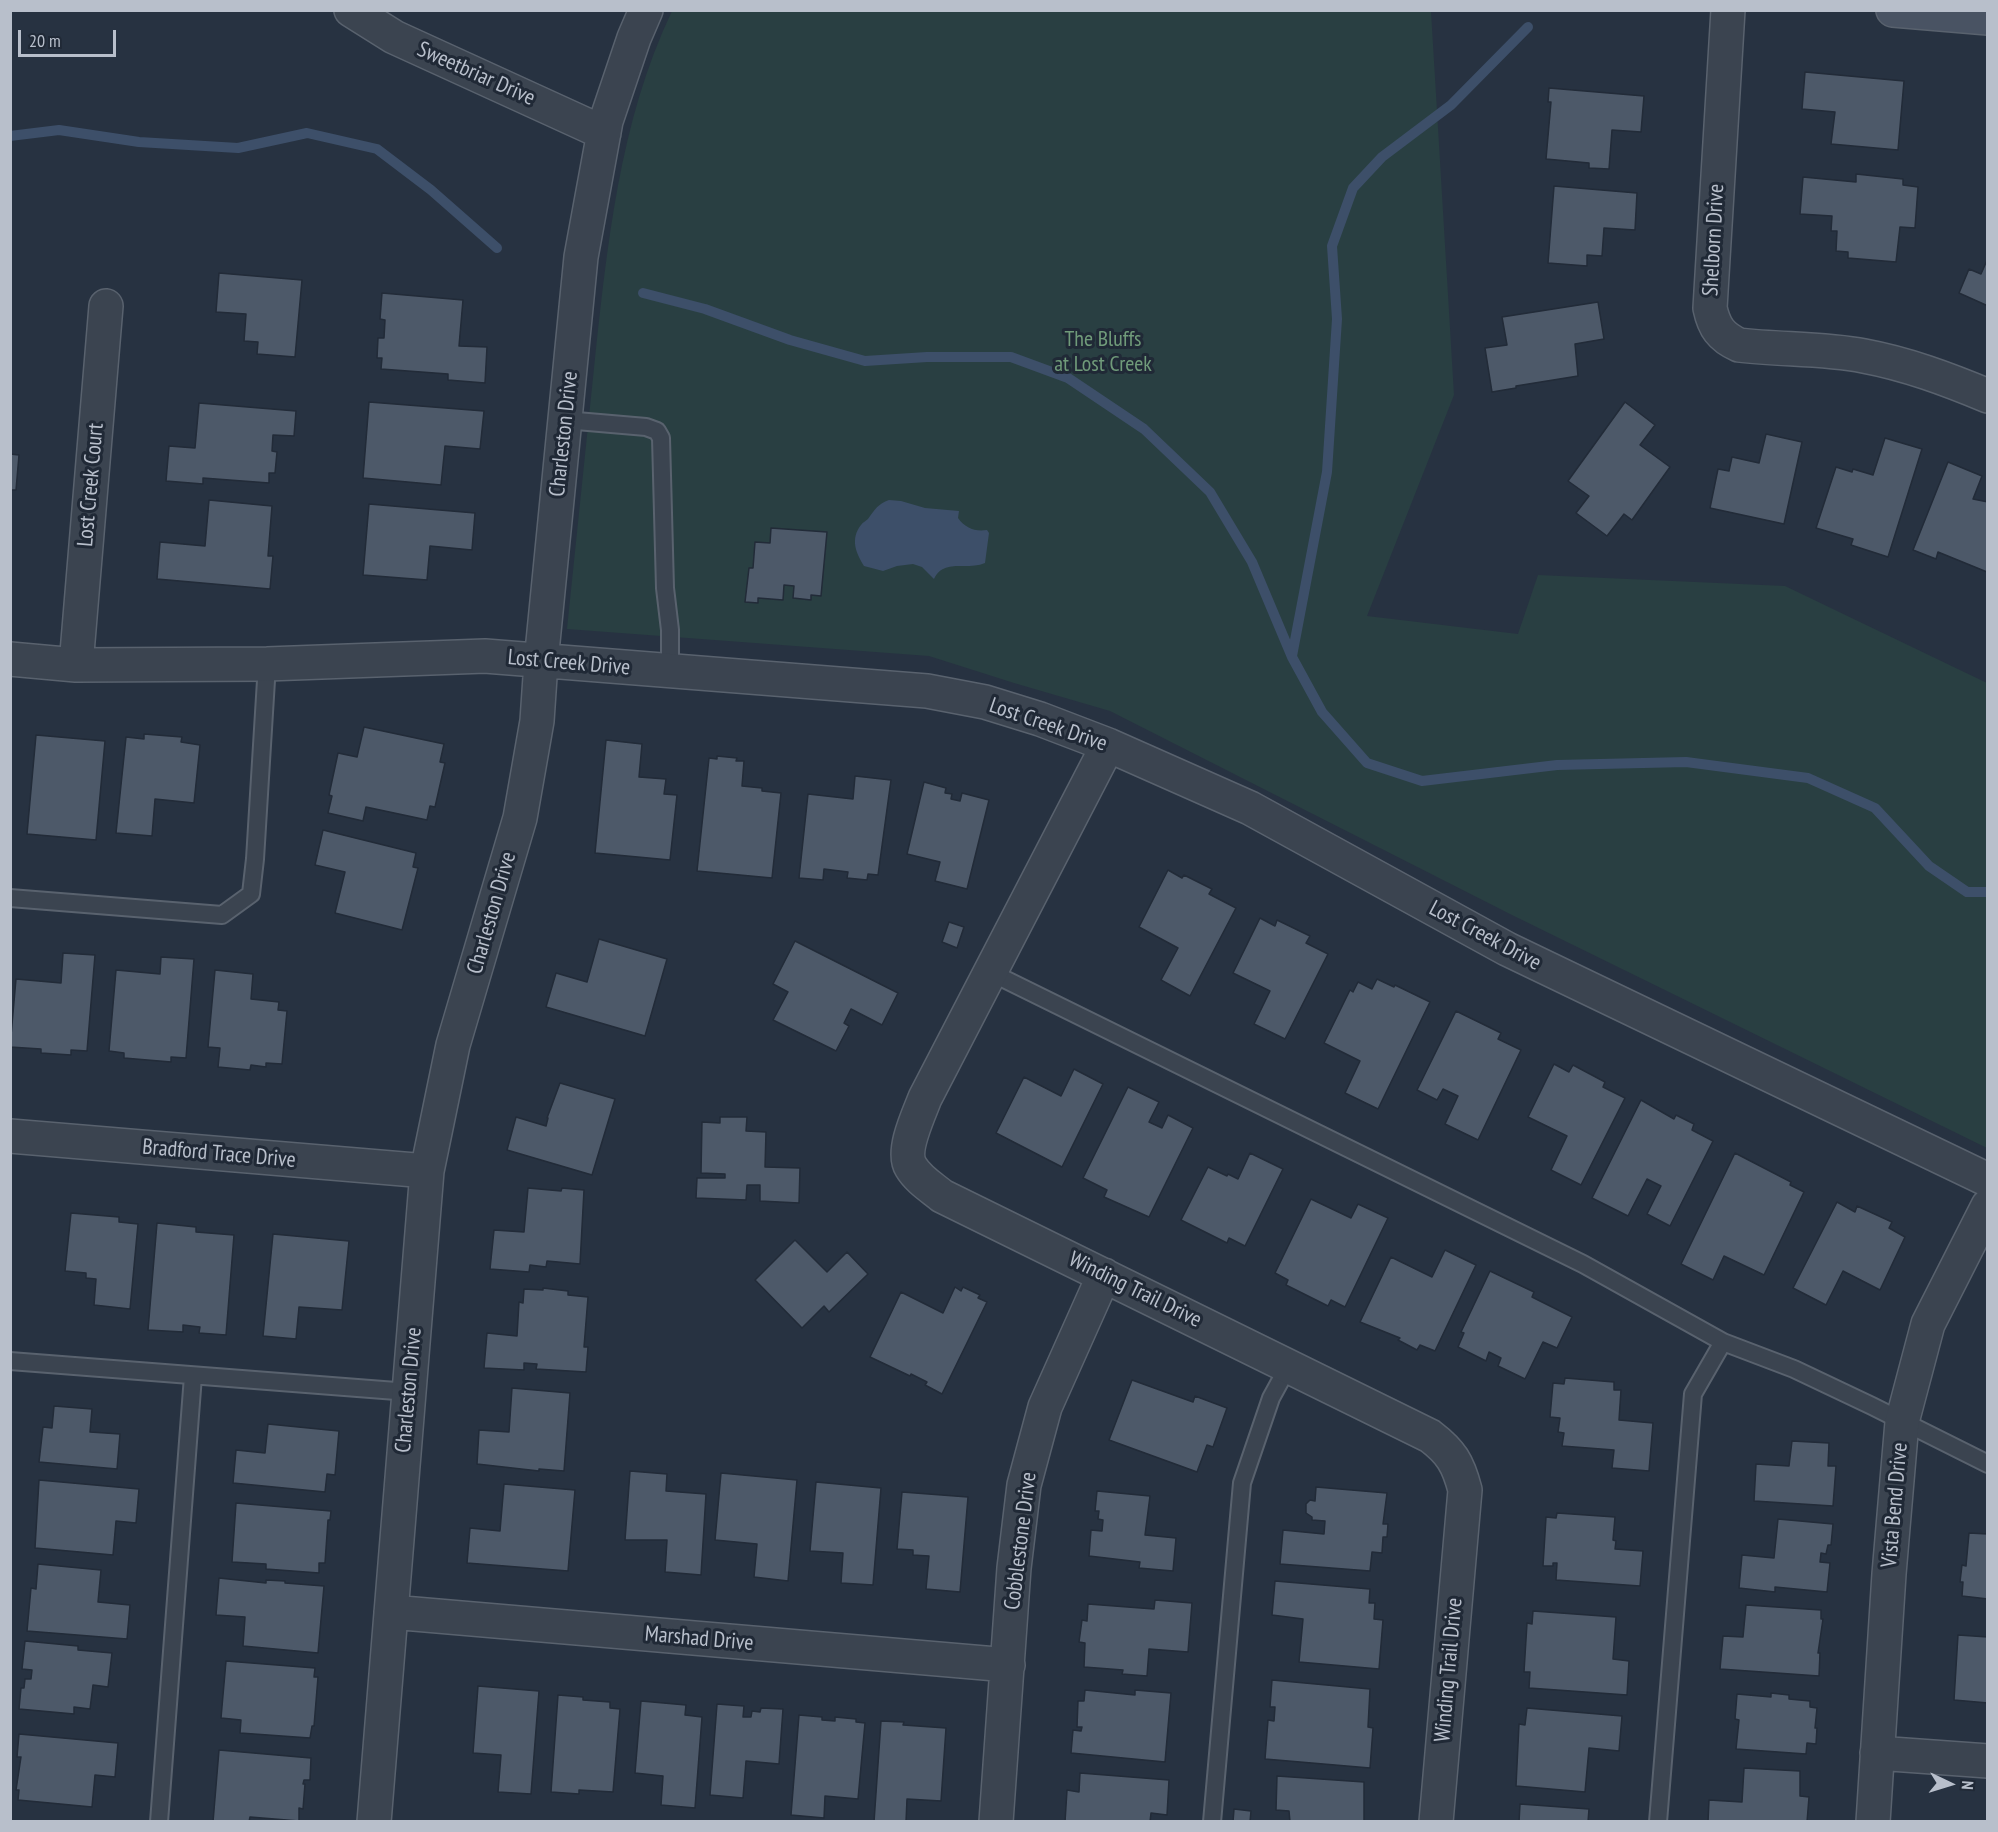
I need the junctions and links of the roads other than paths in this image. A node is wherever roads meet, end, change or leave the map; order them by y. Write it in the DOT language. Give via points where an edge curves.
graph roads {
  1 [pos="351,10"];
  2 [pos="646,10"];
  3 [pos="1728,10"];
  4 [pos="1893,10"];
  5 [pos="1988,18"];
  6 [pos="604,133"];
  7 [pos="106,306"];
  8 [pos="1988,396"];
  9 [pos="565,420"];
  10 [pos="10,659"];
  11 [pos="541,662"];
  12 [pos="267,664"];
  13 [pos="76,665"];
  14 [pos="670,671"];
  15 [pos="1108,745"];
  16 [pos="10,898"];
  17 [pos="990,972"];
  18 [pos="10,1136"];
  19 [pos="427,1171"];
  20 [pos="1988,1180"];
  21 [pos="1988,1206"];
  22 [pos="1104,1275"];
  23 [pos="1723,1341"];
  24 [pos="10,1361"];
  25 [pos="1289,1365"];
  26 [pos="193,1376"];
  27 [pos="409,1392"];
  28 [pos="1902,1422"];
  29 [pos="1988,1464"];
  30 [pos="391,1612"];
  31 [pos="1008,1665"];
  32 [pos="1877,1753"];
  33 [pos="1988,1761"];
  34 [pos="159,1821"];
  35 [pos="374,1821"];
  36 [pos="996,1821"];
  37 [pos="1212,1821"];
  38 [pos="1436,1821"];
  39 [pos="1658,1821"];
  40 [pos="1873,1821"];
  1 -- 6 [label="street, Sweetbriar Drive" via="394,37"];
  2 -- 6 [label="street, Charleston Drive"];
  3 -- 8 [label="street, Shelborn Drive" via="1710,308 1718,332 1739,345 1825,351 1885,361 1942,376"];
  4 -- 5 [label="main road"];
  6 -- 9 [label="street, Charleston Drive" via="581,257"];
  7 -- 13 [label="street, Lost Creek Court"];
  9 -- 11 [label="street, Charleston Drive"];
  9 -- 14 [label="lane" via="646,427 657,431 661,438"];
  10 -- 13 [label="street, Lost Creek Drive"];
  11 -- 12 [label="street, Lost Creek Drive" via="485,656"];
  11 -- 14 [label="street, Lost Creek Drive"];
  11 -- 19 [label="street, Charleston Drive" via="537,722 520,818 453,1045"];
  12 -- 13 [label="street, Lost Creek Drive"];
  12 -- 16 [label="lane" via="251,894 222,915"];
  14 -- 15 [label="street, Lost Creek Drive" via="927,691 985,702"];
  15 -- 17 [label="street, Winding Trail Drive"];
  15 -- 20 [label="street, Lost Creek Drive" via="1251,807 1507,949"];
  17 -- 22 [label="street, Winding Trail Drive" via="925,1098 908,1145 909,1165 942,1196"];
  17 -- 23 [label="lane" via="1583,1264"];
  18 -- 19 [label="street, Bradford Trace Drive"];
  19 -- 27 [label="street, Charleston Drive"];
  21 -- 28 [label="street, Vista Bend Drive" via="1928,1324"];
  22 -- 25 [label="street, Winding Trail Drive"];
  22 -- 31 [label="street, Cobblestone Drive" via="1045,1407 1024,1485"];
  23 -- 28 [label="lane" via="1794,1369"];
  23 -- 39 [label="lane" via="1693,1394"];
  24 -- 26 [label="lane"];
  25 -- 37 [label="lane" via="1271,1398 1242,1483"];
  25 -- 38 [label="street, Winding Trail Drive" via="1430,1436 1447,1449 1459,1468 1465,1490"];
  26 -- 27 [label="lane"];
  26 -- 34 [label="lane"];
  27 -- 30 [label="street, Charleston Drive"];
  28 -- 29 [label="lane"];
  28 -- 32 [label="street, Vista Bend Drive"];
  30 -- 31 [label="street, Marshad Drive"];
  30 -- 35 [label="street, Charleston Drive"];
  31 -- 36 [label="street, Cobblestone Drive"];
  32 -- 33 [label="street"];
  32 -- 40 [label="street, Vista Bend Drive"];
}
